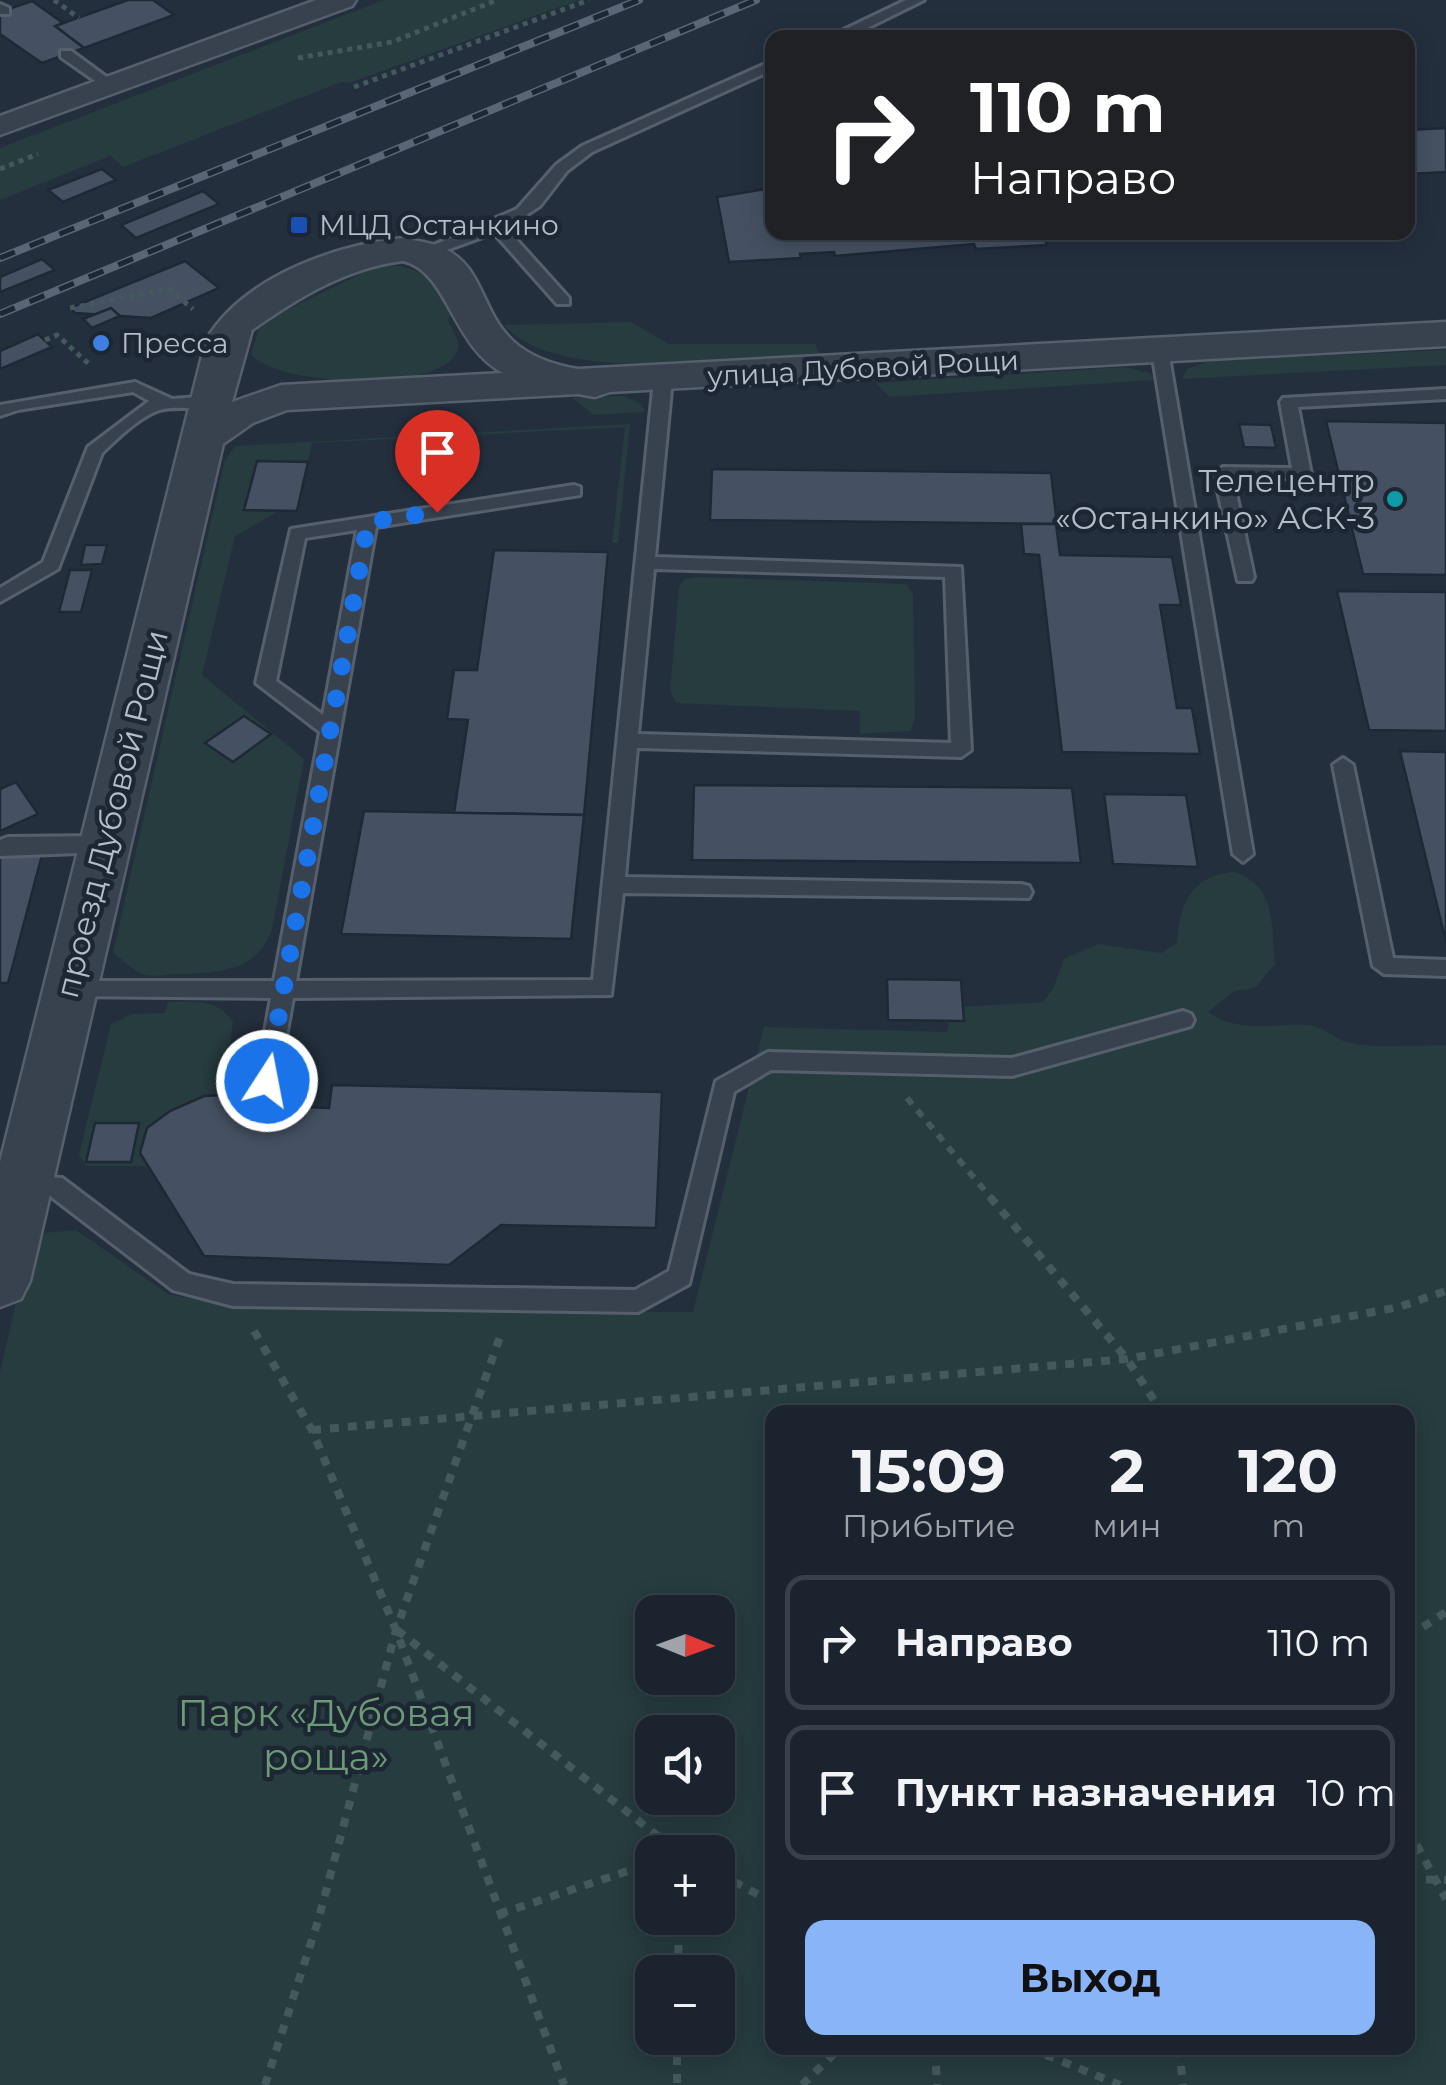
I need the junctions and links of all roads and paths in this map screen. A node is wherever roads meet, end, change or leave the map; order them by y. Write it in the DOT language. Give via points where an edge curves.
graph roads {
  1 [pos="54,0"];
  2 [pos="342,0"];
  3 [pos="497,0"];
  4 [pos="588,0"];
  5 [pos="917,0"];
  6 [pos="78,18"];
  7 [pos="851,30"];
  8 [pos="66,54"];
  9 [pos="286,60"];
  10 [pos="765,68"];
  11 [pos="354,87"];
  12 [pos="112,88"];
  13 [pos="0,126"];
  14 [pos="54,148"];
  15 [pos="0,169"];
  16 [pos="496,226"];
  17 [pos="420,254"];
  18 [pos="564,300"];
  19 [pos="70,308"];
  20 [pos="193,308"];
  21 [pos="1446,334"];
  22 [pos="224,348"];
  23 [pos="1160,351"];
  24 [pos="663,380"];
  25 [pos="595,384"];
  26 [pos="1446,394"];
  27 [pos="280,398"];
  28 [pos="167,403"];
  29 [pos="0,411"];
  30 [pos="208,419"];
  31 [pos="574,491"];
  32 [pos="368,522"];
  33 [pos="647,563"];
  34 [pos="1245,577"];
  35 [pos="0,596"];
  36 [pos="330,730"];
  37 [pos="630,741"];
  38 [pos="1343,765"];
  39 [pos="105,844"];
  40 [pos="0,848"];
  41 [pos="1243,854"];
  42 [pos="614,886"];
  43 [pos="1021,892"];
  44 [pos="1446,968"];
  45 [pos="284,988"];
  46 [pos="70,990"];
  47 [pos="1183,1020"];
  48 [pos="884,1064"];
  49 [pos="267,1081"];
  50 [pos="11,1185"];
  51 [pos="0,1281"];
  52 [pos="1446,1292"];
  53 [pos="234,1296"];
  54 [pos="512,1299"];
  55 [pos="1127,1359"];
  56 [pos="1157,1405"];
  57 [pos="474,1416"];
  58 [pos="312,1430"];
  59 [pos="1446,1612"];
  60 [pos="396,1630"];
  61 [pos="1415,1632"];
  62 [pos="656,1835"];
  63 [pos="1415,1840"];
  64 [pos="635,1868"];
  65 [pos="1415,1878"];
  66 [pos="1440,1880"];
  67 [pos="735,1882"];
  68 [pos="765,1898"];
  69 [pos="1446,1899"];
  70 [pos="500,1914"];
  71 [pos="677,2055"];
  72 [pos="833,2055"];
  73 [pos="936,2055"];
  74 [pos="1046,2055"];
  75 [pos="1180,2055"];
  76 [pos="266,2085"];
  77 [pos="564,2085"];
  78 [pos="677,2085"];
  79 [pos="802,2085"];
  80 [pos="937,2085"];
  81 [pos="1120,2085"];
  82 [pos="1183,2085"];
  1 -- 6 [label="path"];
  2 -- 12 [label="street"];
  3 -- 9 [label="path" via="392,42"];
  4 -- 11 [label="path"];
  5 -- 7 [label="lane"];
  8 -- 12 [label="lane"];
  10 -- 16 [label="lane" via="566,160 535,202"];
  12 -- 13 [label="street"];
  14 -- 15 [label="path"];
  16 -- 17 [label="lane"];
  16 -- 18 [label="lane"];
  17 -- 22 [label="street" via="394,250 349,258 253,310 236,323"];
  17 -- 25 [label="street" via="448,270 491,349 521,368"];
  19 -- 20 [label="path" via="169,289"];
  21 -- 23 [label="street, улица Дубовой Рощи"];
  22 -- 27 [label="street" via="244,376"];
  22 -- 30 [label="street, проезд Дубовой Рощи"];
  23 -- 24 [label="street, улица Дубовой Рощи"];
  23 -- 41 [label="lane"];
  24 -- 25 [label="street, улица Дубовой Рощи"];
  24 -- 33 [label="lane"];
  25 -- 27 [label="street, улица Дубовой Рощи"];
  26 -- 34 [label="lane" via="1289,402 1302,474 1222,474"];
  27 -- 30 [label="street, улица Дубовой Рощи"];
  28 -- 29 [label="lane" via="135,387"];
  28 -- 30 [label="lane"];
  28 -- 35 [label="lane" via="142,412 94,450 51,566"];
  30 -- 39 [label="street, проезд Дубовой Рощи"];
  31 -- 32 [label="lane"];
  32 -- 36 [label="lane"];
  32 -- 36 [label="lane" via="297,533 266,682"];
  33 -- 37 [label="lane"];
  33 -- 37 [label="lane" via="954,572 961,750"];
  36 -- 45 [label="lane"];
  37 -- 42 [label="lane"];
  38 -- 44 [label="lane" via="1384,966"];
  39 -- 40 [label="lane"];
  39 -- 46 [label="street, проезд Дубовой Рощи"];
  42 -- 43 [label="lane"];
  42 -- 45 [label="lane" via="603,989"];
  45 -- 46 [label="lane"];
  45 -- 49 [label="lane"];
  46 -- 50 [label="street, проезд Дубовой Рощи"];
  47 -- 48 [label="lane" via="1012,1067"];
  48 -- 54 [label="lane" via="768,1061 724,1087 680,1277 638,1301"];
  48 -- 55 [label="path" via="919,1115"];
  50 -- 51 [label="street, проезд Дубовой Рощи"];
  50 -- 53 [label="lane" via="54,1185 182,1283"];
  52 -- 55 [label="path" via="1400,1308"];
  53 -- 54 [label="lane"];
  53 -- 58 [label="path"];
  54 -- 57 [label="path"];
  55 -- 56 [label="path"];
  55 -- 57 [label="path"];
  57 -- 58 [label="path"];
  57 -- 60 [label="path"];
  58 -- 60 [label="path"];
  59 -- 61 [label="path"];
  60 -- 62 [label="path"];
  60 -- 70 [label="path"];
  60 -- 76 [label="path"];
  63 -- 66 [label="path"];
  64 -- 70 [label="path"];
  65 -- 66 [label="path"];
  66 -- 69 [label="path"];
  67 -- 68 [label="path"];
  70 -- 77 [label="path"];
  71 -- 78 [label="path"];
  72 -- 79 [label="path"];
  73 -- 80 [label="path"];
  74 -- 81 [label="path"];
  75 -- 82 [label="path"];
}
